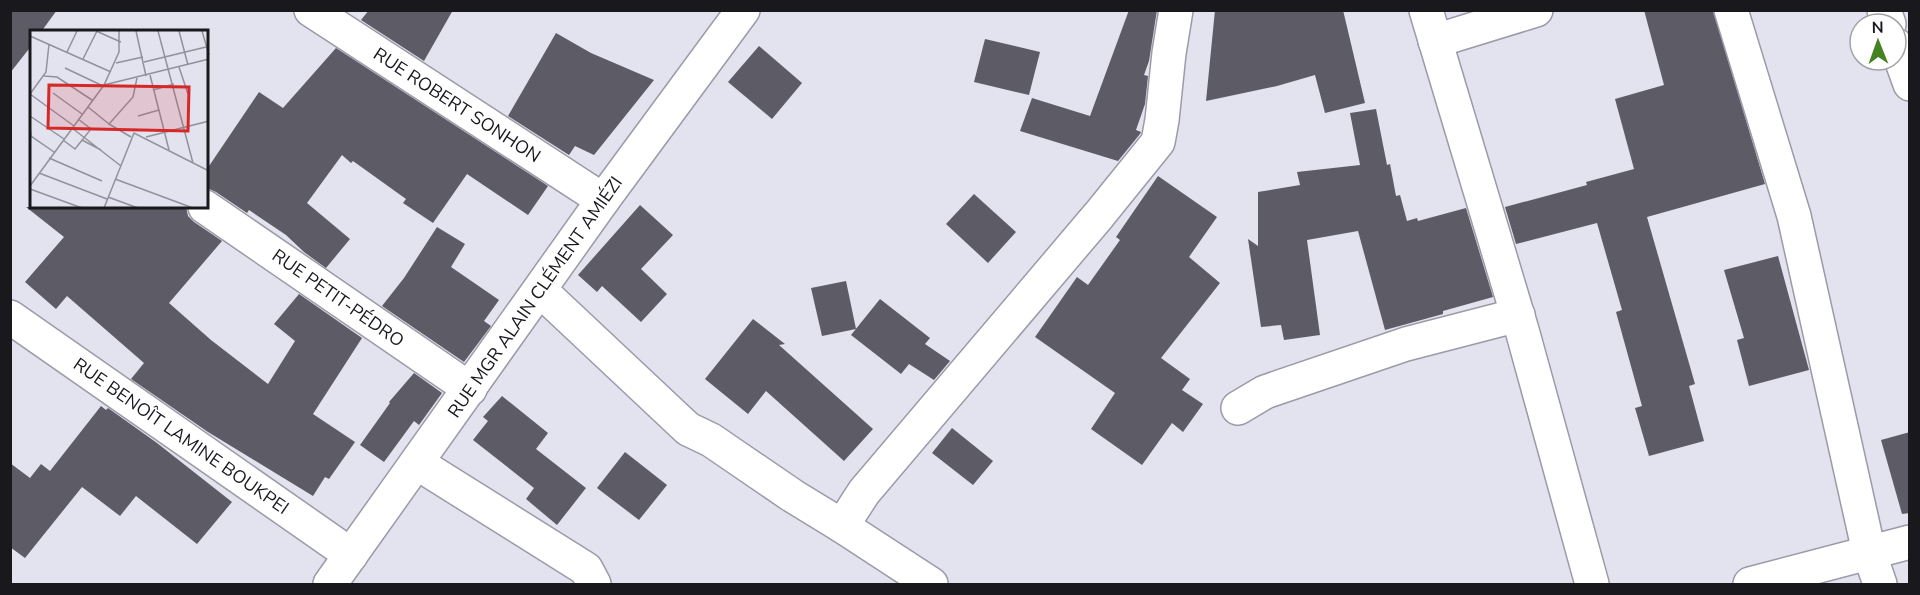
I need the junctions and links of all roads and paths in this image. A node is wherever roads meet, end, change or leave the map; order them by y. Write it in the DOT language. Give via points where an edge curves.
graph roads {
  1 [pos="310,10"];
  2 [pos="743,10"];
  3 [pos="1176,10"];
  4 [pos="1426,10"];
  5 [pos="1536,10"];
  6 [pos="1731,10"];
  7 [pos="1435,41"];
  8 [pos="603,200"];
  9 [pos="207,208"];
  10 [pos="540,290"];
  11 [pos="1518,315"];
  12 [pos="10,318"];
  13 [pos="470,389"];
  14 [pos="1238,408"];
  15 [pos="417,463"];
  16 [pos="842,526"];
  17 [pos="1910,542"];
  18 [pos="1869,552"];
  19 [pos="351,555"];
  20 [pos="332,584"];
  21 [pos="594,585"];
  22 [pos="931,585"];
  23 [pos="1592,585"];
  24 [pos="1750,585"];
  25 [pos="1880,585"];
  1 -- 8 [label="street, RUE ROBERT SONHON"];
  2 -- 8 [label="street, RUE MGR ALAIN CLÉMENT AMIÉZI"];
  3 -- 16 [label="street" via="1158,142 864,492"];
  4 -- 7 [label="street"];
  5 -- 7 [label="street"];
  6 -- 18 [label="street" via="1794,216"];
  7 -- 11 [label="street"];
  8 -- 10 [label="street, RUE MGR ALAIN CLÉMENT AMIÉZI"];
  9 -- 13 [label="street, RUE PETIT-PÉDRO"];
  10 -- 13 [label="street, RUE MGR ALAIN CLÉMENT AMIÉZI"];
  10 -- 16 [label="street" via="688,429"];
  11 -- 14 [label="street" via="1406,344 1265,392"];
  11 -- 23 [label="street"];
  12 -- 19 [label="street, RUE BENOÎT LAMINE BOUKPEI"];
  13 -- 15 [label="street, RUE MGR ALAIN CLÉMENT AMIÉZI"];
  15 -- 19 [label="street, RUE MGR ALAIN CLÉMENT AMIÉZI"];
  15 -- 21 [label="street" via="586,570"];
  16 -- 22 [label="street"];
  17 -- 18 [label="street"];
  18 -- 24 [label="street"];
  18 -- 25 [label="street"];
  19 -- 20 [label="street, RUE MGR ALAIN CLÉMENT AMIÉZI"];
}
